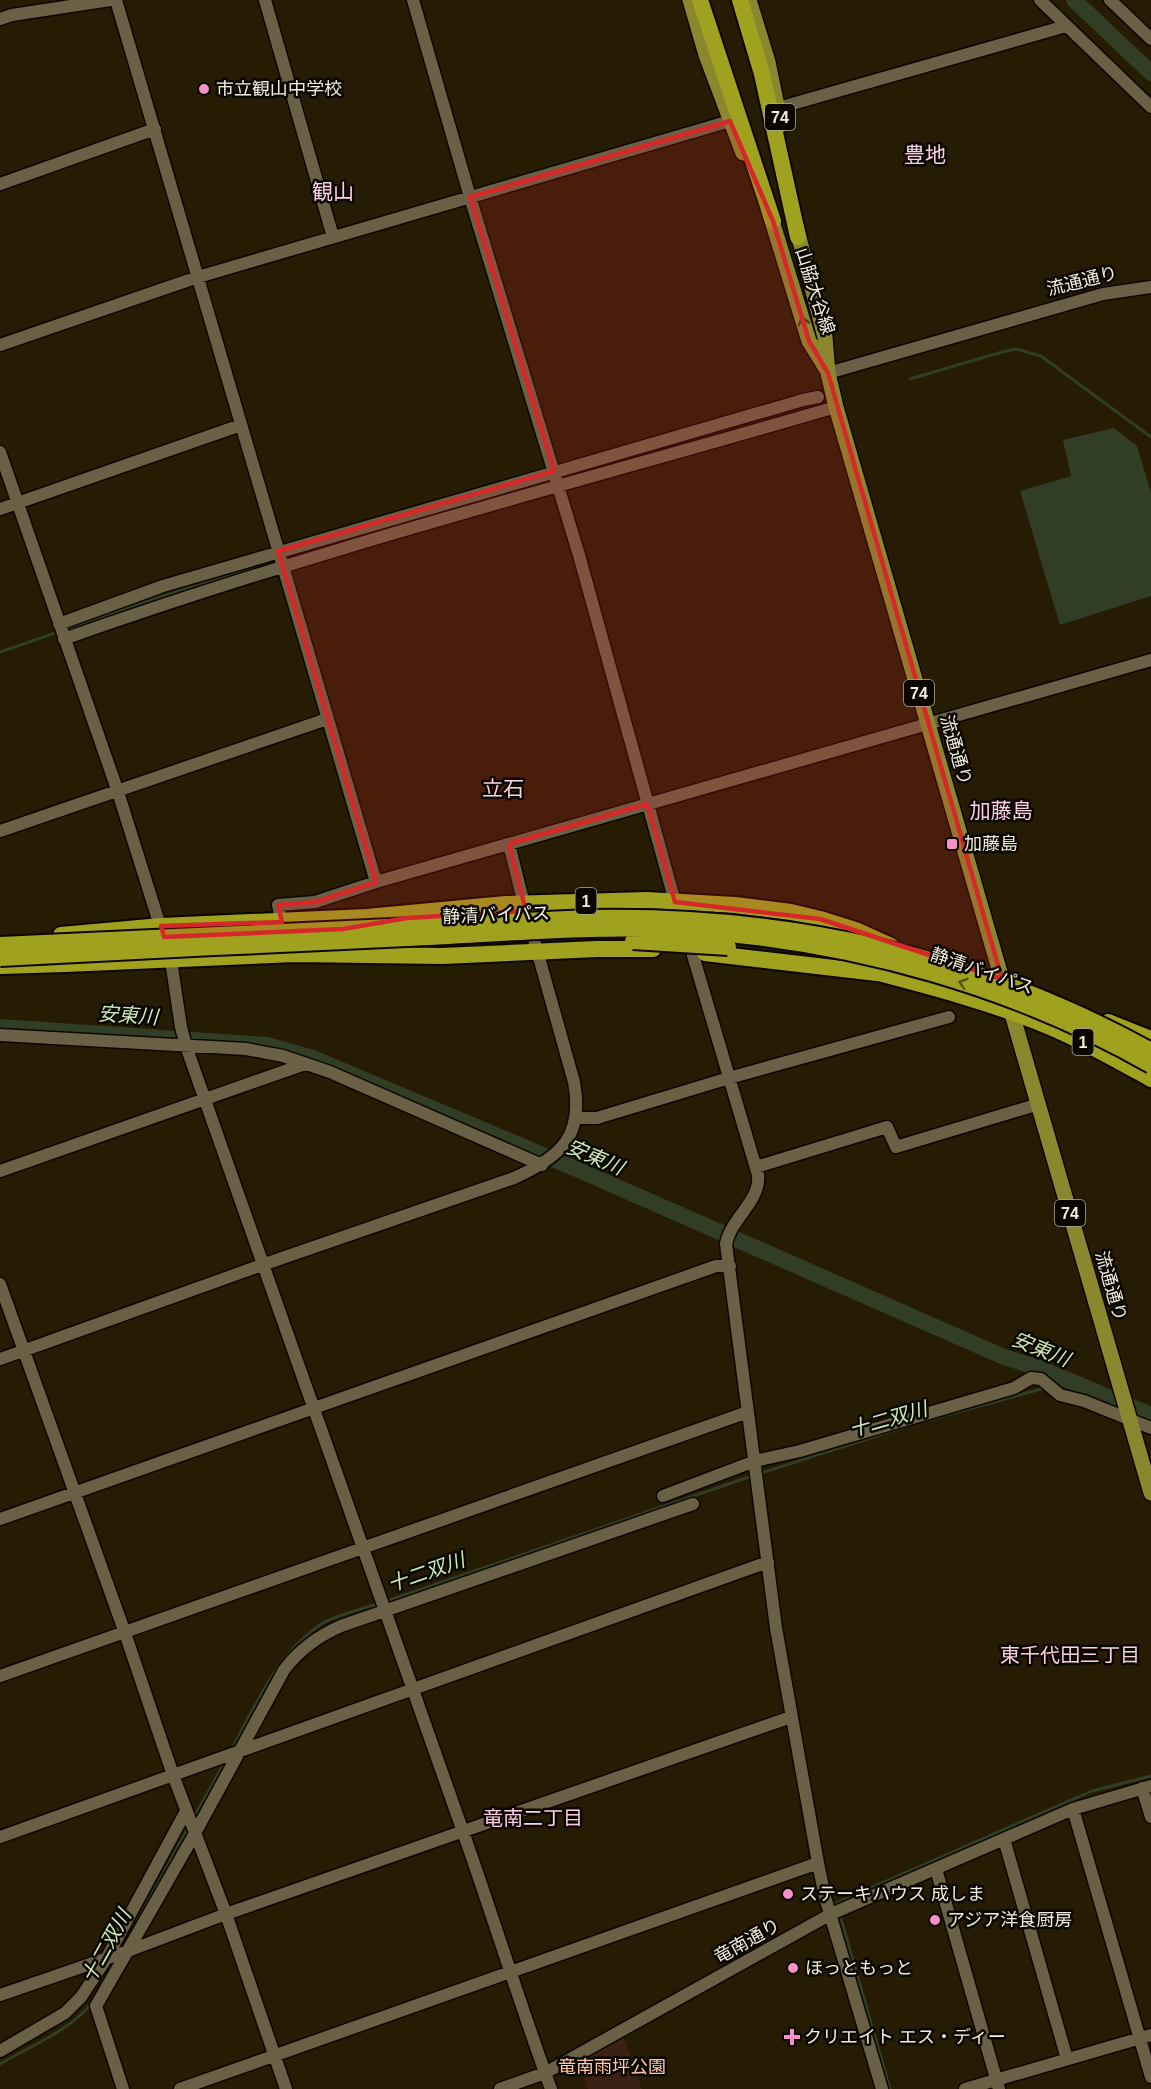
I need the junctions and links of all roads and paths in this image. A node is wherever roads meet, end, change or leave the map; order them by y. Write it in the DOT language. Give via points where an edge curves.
graph roads {
  1 [pos="110,0"];
  2 [pos="116,0"];
  3 [pos="265,0"];
  4 [pos="413,0"];
  5 [pos="690,0"];
  6 [pos="700,0"];
  7 [pos="740,0"];
  8 [pos="749,0"];
  9 [pos="1040,0"];
  10 [pos="1110,0"];
  11 [pos="0,20"];
  12 [pos="1066,26"];
  13 [pos="1151,39"];
  14 [pos="1151,107"];
  15 [pos="778,108"];
  16 [pos="730,121"];
  17 [pos="155,129"];
  18 [pos="0,184"];
  19 [pos="470,197"];
  20 [pos="773,221"];
  21 [pos="333,237"];
  22 [pos="798,237"];
  23 [pos="198,277"];
  24 [pos="1151,287"];
  25 [pos="0,345"];
  26 [pos="828,373"];
  27 [pos="818,397"];
  28 [pos="836,407"];
  29 [pos="241,425"];
  30 [pos="0,452"];
  31 [pos="554,471"];
  32 [pos="558,485"];
  33 [pos="18,502"];
  34 [pos="0,508"];
  35 [pos="278,551"];
  36 [pos="282,566"];
  37 [pos="59,624"];
  38 [pos="64,639"];
  39 [pos="1151,660"];
  40 [pos="327,719"];
  41 [pos="928,723"];
  42 [pos="118,792"];
  43 [pos="647,804"];
  44 [pos="0,831"];
  45 [pos="509,844"];
  46 [pos="376,882"];
  47 [pos="675,902"];
  48 [pos="524,904"];
  49 [pos="282,921"];
  50 [pos="160,926"];
  51 [pos="343,928"];
  52 [pos="0,940"];
  53 [pos="75,942"];
  54 [pos="252,946"];
  55 [pos="893,947"];
  56 [pos="537,951"];
  57 [pos="692,952"];
  58 [pos="1,957"];
  59 [pos="171,959"];
  60 [pos="877,973"];
  61 [pos="1002,979"];
  62 [pos="1012,1012"];
  63 [pos="950,1017"];
  64 [pos="0,1035"];
  65 [pos="1151,1039"];
  66 [pos="186,1046"];
  67 [pos="1151,1051"];
  68 [pos="306,1064"];
  69 [pos="1151,1065"];
  70 [pos="729,1078"];
  71 [pos="1151,1079"];
  72 [pos="205,1100"];
  73 [pos="1039,1104"];
  74 [pos="576,1118"];
  75 [pos="542,1165"];
  76 [pos="756,1167"];
  77 [pos="0,1171"];
  78 [pos="262,1265"];
  79 [pos="730,1266"];
  80 [pos="0,1284"];
  81 [pos="24,1351"];
  82 [pos="0,1359"];
  83 [pos="312,1409"];
  84 [pos="748,1412"];
  85 [pos="1129,1417"];
  86 [pos="1151,1428"];
  87 [pos="756,1469"];
  88 [pos="688,1485"];
  89 [pos="75,1493"];
  90 [pos="1151,1493"];
  91 [pos="663,1496"];
  92 [pos="693,1504"];
  93 [pos="677,1510"];
  94 [pos="0,1519"];
  95 [pos="363,1546"];
  96 [pos="768,1562"];
  97 [pos="385,1611"];
  98 [pos="125,1633"];
  99 [pos="0,1676"];
  100 [pos="413,1690"];
  101 [pos="791,1717"];
  102 [pos="239,1751"];
  103 [pos="173,1775"];
  104 [pos="1147,1787"];
  105 [pos="1073,1809"];
  106 [pos="186,1811"];
  107 [pos="1151,1817"];
  108 [pos="463,1831"];
  109 [pos="194,1835"];
  110 [pos="0,1837"];
  111 [pos="1004,1839"];
  112 [pos="818,1863"];
  113 [pos="936,1869"];
  114 [pos="226,1914"];
  115 [pos="831,1914"];
  116 [pos="128,1951"];
  117 [pos="106,1959"];
  118 [pos="510,1973"];
  119 [pos="0,1995"];
  120 [pos="1145,2037"];
  121 [pos="0,2051"];
  122 [pos="274,2056"];
  123 [pos="1067,2059"];
  124 [pos="545,2073"];
  125 [pos="1151,2077"];
  126 [pos="998,2084"];
  127 [pos="123,2089"];
  128 [pos="180,2089"];
  129 [pos="286,2089"];
  130 [pos="500,2089"];
  131 [pos="551,2089"];
  132 [pos="882,2089"];
  133 [pos="965,2089"];
  1 -- 11 [label="street"];
  2 -- 17 [label="street"];
  3 -- 21 [label="street"];
  4 -- 19 [label="street"];
  5 -- 16 [label="main road, 74"];
  6 -- 20 [label="highway, 74"];
  7 -- 22 [label="highway, 74" via="762,74"];
  8 -- 15 [label="main road, 74"];
  9 -- 12 [label="street"];
  10 -- 13 [label="street"];
  12 -- 14 [label="street"];
  12 -- 15 [label="street"];
  15 -- 22 [label="main road, 74"];
  16 -- 19 [label="street"];
  16 -- 20 [label="main road, 74"];
  17 -- 18 [label="street"];
  17 -- 23 [label="street"];
  19 -- 21 [label="street"];
  19 -- 31 [label="street"];
  26 -- 20 [label="main road, 山脇大谷線 / 74, one-way" via="809,341"];
  21 -- 23 [label="street"];
  22 -- 26 [label="main road, 山脇大谷線 / 74" via="825,337"];
  23 -- 25 [label="street"];
  23 -- 29 [label="street"];
  24 -- 26 [label="street, 流通通り" via="1102,294"];
  26 -- 28 [label="main road, 流通通り / 74"];
  27 -- 31 [label="street"];
  28 -- 32 [label="street"];
  28 -- 41 [label="main road, 流通通り / 74"];
  29 -- 33 [label="street"];
  29 -- 35 [label="street"];
  30 -- 33 [label="street"];
  31 -- 32 [label="street"];
  31 -- 35 [label="street"];
  32 -- 36 [label="street"];
  32 -- 43 [label="street"];
  33 -- 34 [label="street"];
  33 -- 37 [label="street"];
  35 -- 36 [label="street"];
  35 -- 37 [label="street" via="163,586"];
  36 -- 38 [label="street"];
  36 -- 40 [label="street"];
  37 -- 38 [label="street"];
  38 -- 42 [label="street"];
  39 -- 41 [label="street"];
  40 -- 42 [label="street"];
  40 -- 46 [label="street"];
  41 -- 43 [label="street"];
  41 -- 61 [label="main road, 流通通り / 74"];
  42 -- 44 [label="street"];
  42 -- 50 [label="street"];
  43 -- 45 [label="street"];
  43 -- 47 [label="street"];
  45 -- 46 [label="street"];
  45 -- 48 [label="street"];
  46 -- 49 [label="street" via="315,902 278,905"];
  47 -- 48 [label="highway, 1"];
  47 -- 55 [label="highway, 1" via="791,912 858,931"];
  48 -- 49 [label="highway, 1"];
  48 -- 56 [label="street"];
  49 -- 50 [label="highway, 1"];
  50 -- 52 [label="highway, 1"];
  50 -- 59 [label="street"];
  51 -- 53 [label="highway, 静清バイパス / 1, bridge"];
  51 -- 55 [label="highway, 1, bridge" via="458,913 647,908 819,928"];
  51 -- 67 [label="highway, 静清バイパス / 1, bridge" via="647,917 788,928 855,940 973,972 1081,1015"];
  52 -- 53 [label="highway, 1, bridge"];
  53 -- 58 [label="highway, 静清バイパス / 1, bridge"];
  54 -- 58 [label="highway, 静清バイパス / 1, bridge"];
  54 -- 60 [label="highway, 1, bridge" via="295,950 646,941 728,947"];
  69 -- 54 [label="highway, 静清バイパス / 1, one-way, bridge" via="1060,1019 970,985 890,961 789,941 694,931 589,930"];
  55 -- 61 [label="highway, 1"];
  56 -- 57 [label="highway, 1"];
  56 -- 59 [label="highway, 1"];
  56 -- 74 [label="street" via="574,1082"];
  57 -- 60 [label="highway, 1"];
  57 -- 70 [label="street"];
  58 -- 59 [label="highway, 1"];
  59 -- 66 [label="street"];
  60 -- 62 [label="highway, 1"];
  61 -- 62 [label="main road, 流通通り / 74"];
  61 -- 65 [label="highway, 1"];
  62 -- 71 [label="highway, 1" via="1088,1043"];
  62 -- 73 [label="main road, 流通通り / 74"];
  63 -- 70 [label="street"];
  64 -- 66 [label="street"];
  66 -- 68 [label="street" via="246,1049"];
  66 -- 72 [label="street"];
  68 -- 72 [label="street"];
  68 -- 75 [label="street"];
  70 -- 74 [label="street" via="597,1118"];
  70 -- 76 [label="street"];
  72 -- 77 [label="street"];
  72 -- 78 [label="street"];
  73 -- 76 [label="street" via="896,1148 887,1127"];
  73 -- 85 [label="main road, 流通通り / 74"];
  74 -- 75 [label="street" via="572,1132 558,1152"];
  75 -- 78 [label="street"];
  76 -- 79 [label="street" via="757,1190 734,1224 726,1244"];
  78 -- 81 [label="street"];
  78 -- 83 [label="street"];
  79 -- 83 [label="street" via="716,1266"];
  79 -- 84 [label="street"];
  80 -- 81 [label="street"];
  81 -- 82 [label="street"];
  81 -- 89 [label="street"];
  83 -- 89 [label="street"];
  83 -- 95 [label="street"];
  84 -- 87 [label="street"];
  84 -- 95 [label="street"];
  85 -- 86 [label="street"];
  85 -- 87 [label="street" via="1060,1395 1041,1379 1031,1378 1014,1388 811,1447"];
  85 -- 90 [label="main road, 流通通り / 74"];
  87 -- 88 [label="street"];
  87 -- 96 [label="street"];
  88 -- 91 [label="street"];
  88 -- 93 [label="street"];
  89 -- 94 [label="street"];
  89 -- 98 [label="street"];
  92 -- 93 [label="street"];
  93 -- 97 [label="street"];
  95 -- 97 [label="street"];
  95 -- 98 [label="street"];
  96 -- 100 [label="street"];
  96 -- 101 [label="street"];
  97 -- 100 [label="street"];
  97 -- 102 [label="street" via="331,1630 294,1657"];
  98 -- 99 [label="street"];
  98 -- 103 [label="street"];
  100 -- 102 [label="street"];
  100 -- 108 [label="street"];
  101 -- 108 [label="street"];
  101 -- 112 [label="street"];
  102 -- 103 [label="street"];
  102 -- 109 [label="street"];
  103 -- 106 [label="street"];
  103 -- 110 [label="street"];
  104 -- 105 [label="street, 竜南通り"];
  104 -- 107 [label="street"];
  105 -- 111 [label="street, 竜南通り"];
  105 -- 120 [label="street"];
  106 -- 109 [label="street"];
  106 -- 117 [label="street"];
  108 -- 114 [label="street"];
  108 -- 118 [label="street"];
  109 -- 114 [label="street"];
  109 -- 116 [label="street"];
  111 -- 113 [label="street, 竜南通り"];
  111 -- 123 [label="street"];
  112 -- 115 [label="street"];
  112 -- 118 [label="street"];
  113 -- 115 [label="street, 竜南通り"];
  113 -- 126 [label="street"];
  114 -- 116 [label="street"];
  114 -- 122 [label="street"];
  115 -- 124 [label="street, 竜南通り"];
  115 -- 132 [label="street"];
  116 -- 117 [label="street"];
  116 -- 127 [label="street" via="96,2006"];
  117 -- 119 [label="street"];
  117 -- 121 [label="street" via="81,1997 65,2013"];
  118 -- 122 [label="street"];
  118 -- 124 [label="street"];
  120 -- 123 [label="street"];
  120 -- 125 [label="street"];
  122 -- 128 [label="street"];
  122 -- 129 [label="street"];
  123 -- 126 [label="street"];
  124 -- 130 [label="street, 竜南通り"];
  124 -- 131 [label="street"];
  126 -- 133 [label="street"];
}
